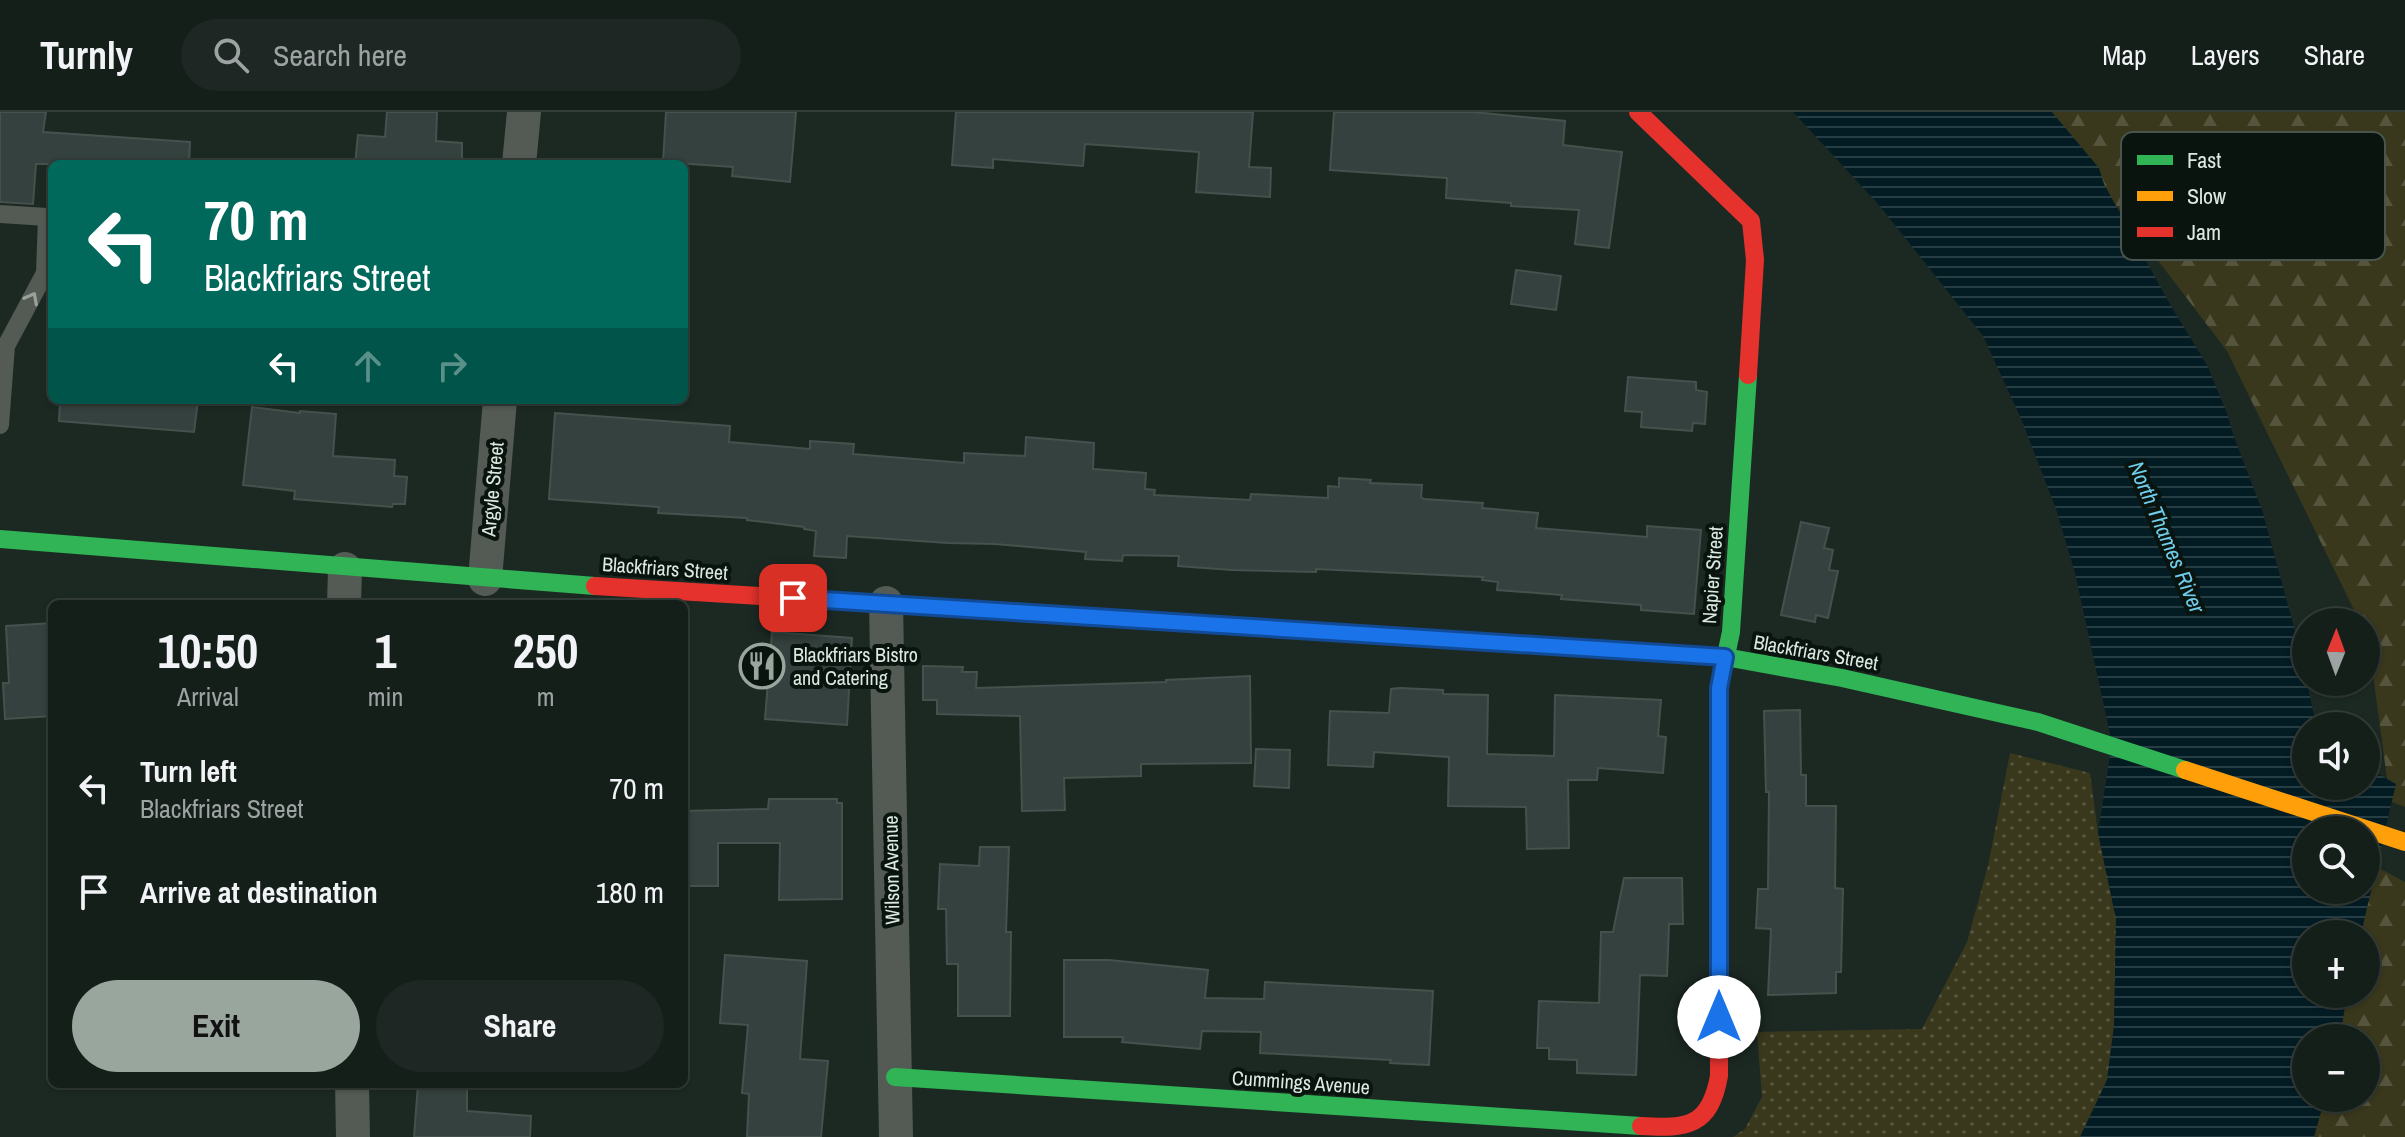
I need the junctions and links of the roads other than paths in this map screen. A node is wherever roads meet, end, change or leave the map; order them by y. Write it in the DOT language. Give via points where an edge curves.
graph roads {
  1 [pos="524,112"];
  2 [pos="1638,112"];
  3 [pos="519,160"];
  4 [pos="0,214"];
  5 [pos="500,404"];
  6 [pos="0,425"];
  7 [pos="0,539"];
  8 [pos="345,569"];
  9 [pos="485,579"];
  10 [pos="344,600"];
  11 [pos="886,603"];
  12 [pos="1725,657"];
  13 [pos="2405,842"];
  14 [pos="895,1077"];
  15 [pos="352,1088"];
  16 [pos="1701,1119"];
  17 [pos="353,1137"];
  18 [pos="896,1137"];
  1 -- 3 [label="street"];
  2 -- 12 [label="street, Napier Street" via="1751,221 1755,260 1731,632"];
  6 -- 4 [label="lane, one-way" via="6,346 45,273 47,217"];
  5 -- 9 [label="street, Argyle Street"];
  7 -- 8 [label="street, Blackfriars Street"];
  8 -- 9 [label="street, Blackfriars Street"];
  8 -- 10 [label="street"];
  9 -- 11 [label="street, Blackfriars Street"];
  11 -- 12 [label="street, Blackfriars Street"];
  11 -- 14 [label="street, Wilson Avenue"];
  12 -- 13 [label="street, Blackfriars Street" via="2038,722"];
  12 -- 16 [label="street, Napier Street" via="1719,688 1719,1076 1715,1098"];
  14 -- 16 [label="street, Cummings Avenue" via="1652,1127 1679,1128"];
  14 -- 18 [label="street, Wilson Avenue"];
  15 -- 17 [label="street"];
}
